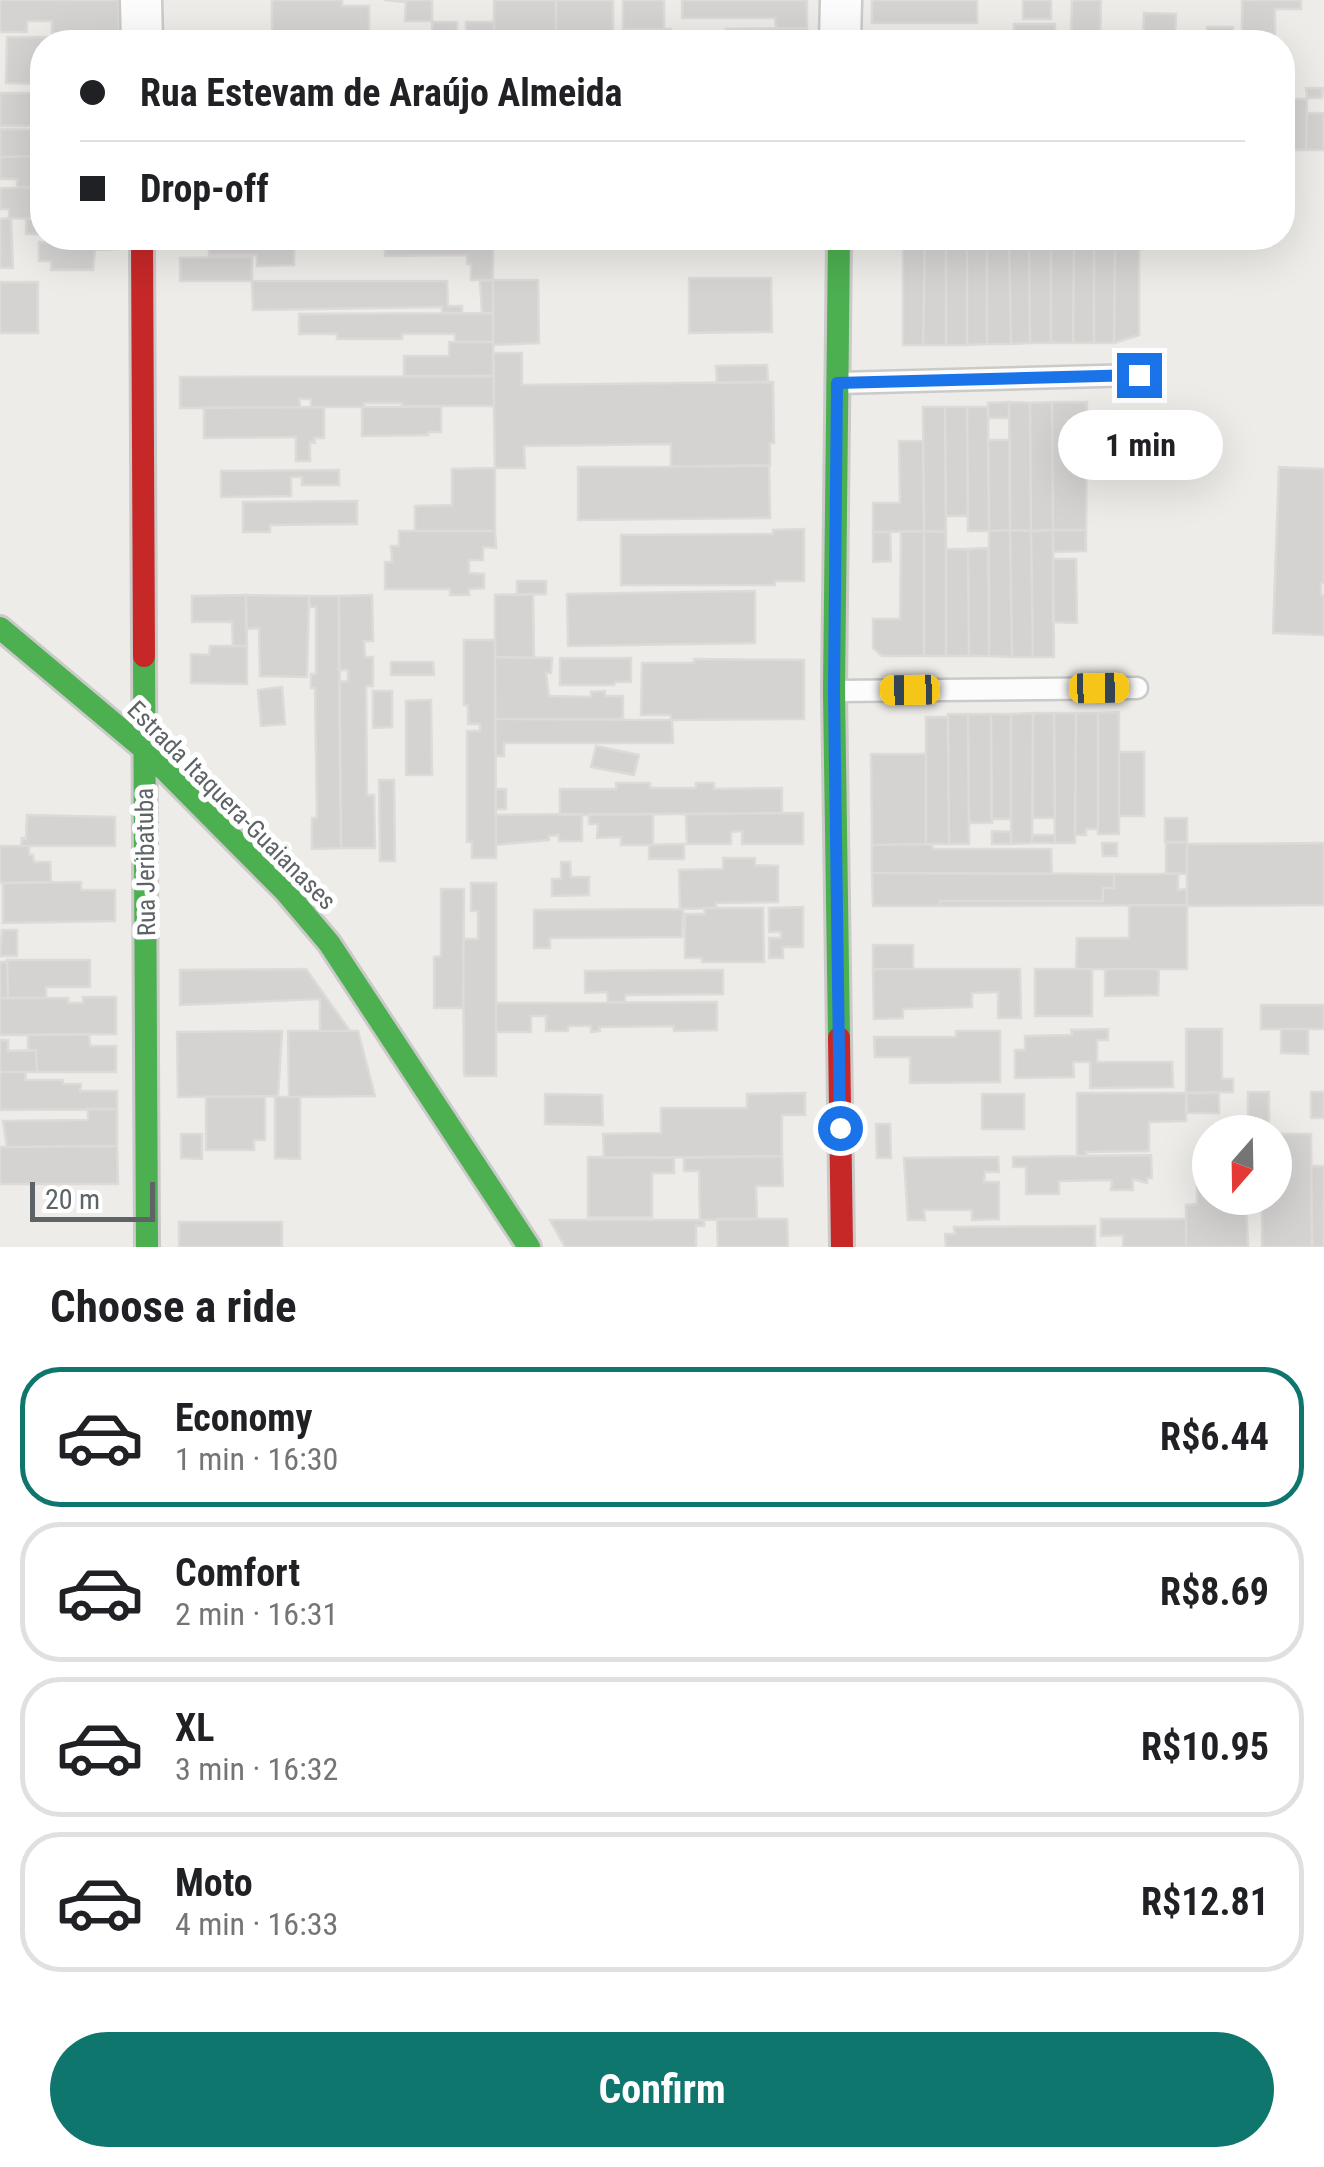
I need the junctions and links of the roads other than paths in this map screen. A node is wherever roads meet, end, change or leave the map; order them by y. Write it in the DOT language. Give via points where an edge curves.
graph roads {
  1 [pos="142,0"];
  2 [pos="841,0"];
  3 [pos="142,30"];
  4 [pos="840,30"];
  5 [pos="142,250"];
  6 [pos="838,250"];
  7 [pos="1139,375"];
  8 [pos="837,383"];
  9 [pos="0,628"];
  10 [pos="1137,688"];
  11 [pos="834,692"];
  12 [pos="143,748"];
  13 [pos="147,1247"];
  14 [pos="529,1247"];
  15 [pos="842,1247"];
  1 -- 3 [label="street"];
  2 -- 4 [label="street"];
  5 -- 12 [label="street, Rua Jeribatuba"];
  6 -- 8 [label="street"];
  7 -- 8 [label="lane"];
  8 -- 11 [label="street"];
  9 -- 12 [label="street, Estrada Itaquera-Guaianases"];
  10 -- 11 [label="lane"];
  11 -- 15 [label="street"];
  12 -- 13 [label="street, Rua Jeribatuba"];
  12 -- 14 [label="street, Estrada Itaquera-Guaianases" via="329,943"];
}
